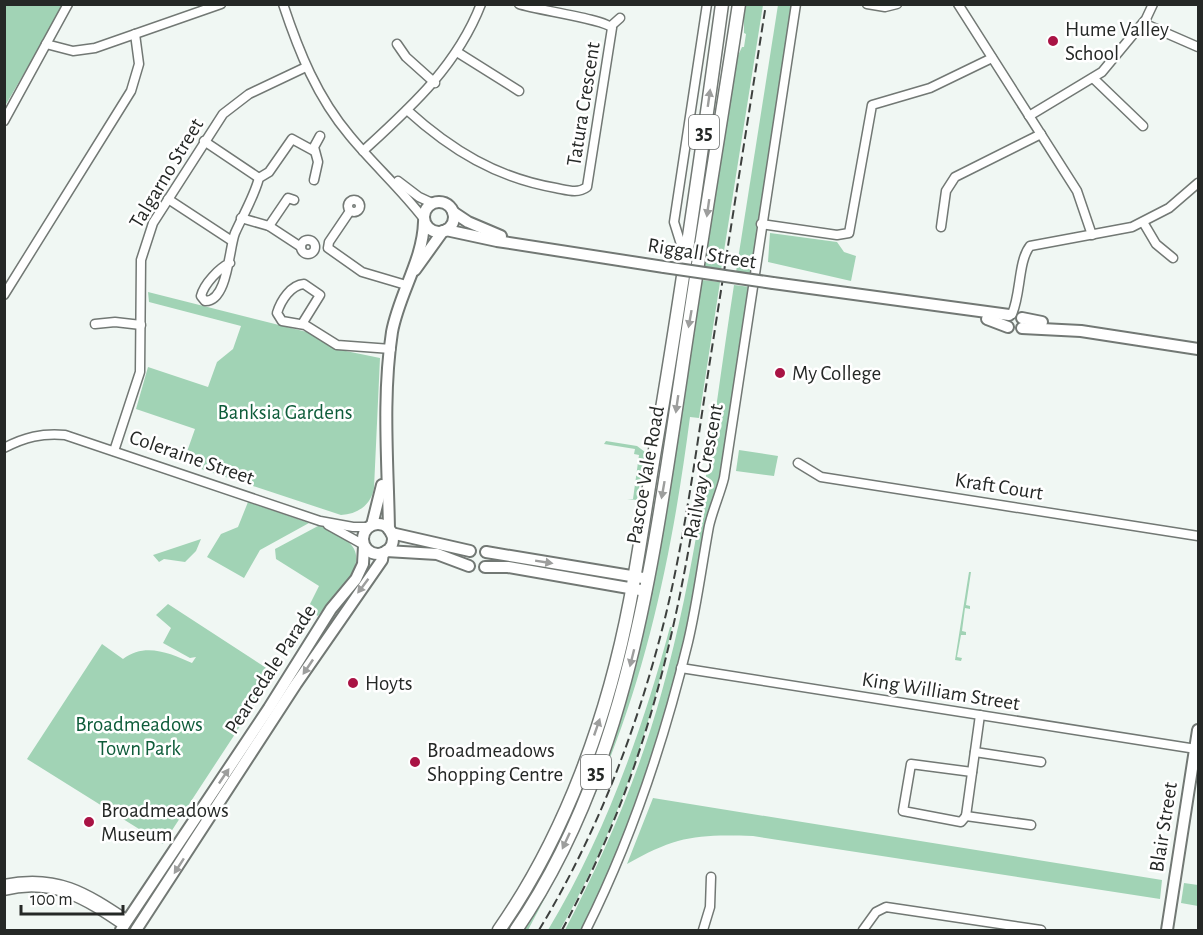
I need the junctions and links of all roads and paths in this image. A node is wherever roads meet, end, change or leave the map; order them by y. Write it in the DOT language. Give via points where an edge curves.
graph roads {
  1 [pos="68,4"];
  2 [pos="221,4"];
  3 [pos="283,4"];
  4 [pos="481,4"];
  5 [pos="519,4"];
  6 [pos="707,4"];
  7 [pos="722,4"];
  8 [pos="739,4"];
  9 [pos="796,4"];
  10 [pos="867,4"];
  11 [pos="897,4"];
  12 [pos="958,4"];
  13 [pos="1153,4"];
  14 [pos="620,18"];
  15 [pos="1143,23"];
  16 [pos="611,26"];
  17 [pos="135,34"];
  18 [pos="46,44"];
  19 [pos="396,44"];
  20 [pos="1198,47"];
  21 [pos="457,52"];
  22 [pos="992,58"];
  23 [pos="306,67"];
  24 [pos="1093,78"];
  25 [pos="435,82"];
  26 [pos="519,91"];
  27 [pos="408,110"];
  28 [pos="1029,116"];
  29 [pos="4,121"];
  30 [pos="721,125"];
  31 [pos="1143,126"];
  32 [pos="1041,134"];
  33 [pos="320,136"];
  34 [pos="204,141"];
  35 [pos="314,151"];
  36 [pos="363,151"];
  37 [pos="387,174"];
  38 [pos="259,178"];
  39 [pos="314,180"];
  40 [pos="1198,183"];
  41 [pos="168,199"];
  42 [pos="294,200"];
  43 [pos="248,203"];
  44 [pos="432,203"];
  45 [pos="694,204"];
  46 [pos="350,211"];
  47 [pos="453,212"];
  48 [pos="241,218"];
  49 [pos="424,221"];
  50 [pos="258,222"];
  51 [pos="1143,222"];
  52 [pos="761,224"];
  53 [pos="268,226"];
  54 [pos="940,227"];
  55 [pos="444,231"];
  56 [pos="1092,235"];
  57 [pos="232,241"];
  58 [pos="523,244"];
  59 [pos="301,247"];
  60 [pos="1173,258"];
  61 [pos="686,260"];
  62 [pos="230,263"];
  63 [pos="407,283"];
  64 [pos="4,295"];
  65 [pos="875,299"];
  66 [pos="1017,318"];
  67 [pos="94,324"];
  68 [pos="302,324"];
  69 [pos="141,325"];
  70 [pos="391,349"];
  71 [pos="1198,350"];
  72 [pos="673,432"];
  73 [pos="656,445"];
  74 [pos="4,448"];
  75 [pos="114,451"];
  76 [pos="386,458"];
  77 [pos="798,463"];
  78 [pos="320,521"];
  79 [pos="371,526"];
  80 [pos="390,531"];
  81 [pos="1198,536"];
  82 [pos="364,546"];
  83 [pos="470,551"];
  84 [pos="385,552"];
  85 [pos="486,552"];
  86 [pos="469,566"];
  87 [pos="485,567"];
  88 [pos="633,582"];
  89 [pos="646,584"];
  90 [pos="681,668"];
  91 [pos="980,715"];
  92 [pos="1198,730"];
  93 [pos="1196,749"];
  94 [pos="975,752"];
  95 [pos="1041,762"];
  96 [pos="972,771"];
  97 [pos="966,816"];
  98 [pos="1031,825"];
  99 [pos="711,877"];
  100 [pos="4,884"];
  101 [pos="4,891"];
  102 [pos="125,925"];
  103 [pos="136,930"];
  104 [pos="499,930"];
  105 [pos="516,930"];
  106 [pos="586,930"];
  107 [pos="703,930"];
  108 [pos="862,930"];
  109 [pos="1041,930"];
  110 [pos="1167,930"];
  1 -- 18 [label="street"];
  2 -- 17 [label="street"];
  3 -- 23 [label="street"];
  4 -- 21 [label="street"];
  5 -- 16 [label="street, Tatura Crescent"];
  6 -- 61 [label="street, Pascoe Vale Road" via="674,222"];
  45 -- 7 [label="main road, Pascoe Vale Road / 35, one-way"];
  8 -- 30 [label="main road, Pascoe Vale Road / 35"];
  9 -- 52 [label="street, Railway Crescent"];
  10 -- 11 [label="street"];
  12 -- 22 [label="street"];
  13 -- 15 [label="street"];
  14 -- 16 [label="street"];
  15 -- 20 [label="street"];
  15 -- 24 [label="street"];
  16 -- 27 [label="street, Tatura Crescent" via="591,175 583,190 528,182 488,168 447,144"];
  17 -- 18 [label="street" via="85,50 63,50"];
  17 -- 64 [label="street" via="139,64 131,91"];
  18 -- 29 [label="street"];
  19 -- 25 [label="street"];
  21 -- 25 [label="street"];
  21 -- 26 [label="street"];
  22 -- 28 [label="street"];
  22 -- 52 [label="street" via="930,88 872,105 849,233 837,235"];
  23 -- 34 [label="street, Talgarno Street" via="240,99 223,114"];
  23 -- 36 [label="street" via="335,116"];
  24 -- 28 [label="street"];
  24 -- 31 [label="street"];
  25 -- 27 [label="street"];
  27 -- 36 [label="street"];
  28 -- 32 [label="street"];
  30 -- 45 [label="main road" via="711,127 704,176"];
  30 -- 72 [label="main road, Pascoe Vale Road / 35, one-way"];
  32 -- 54 [label="street" via="955,177 946,191"];
  32 -- 56 [label="street" via="1077,191"];
  33 -- 35 [label="street"];
  34 -- 38 [label="street"];
  34 -- 41 [label="street, Talgarno Street"];
  35 -- 38 [label="street" via="292,139 269,172"];
  35 -- 39 [label="street" via="318,162"];
  36 -- 37 [label="street"];
  37 -- 44 [label="street"];
  37 -- 49 [label="street"];
  38 -- 43 [label="street"];
  40 -- 51 [label="street" via="1169,208"];
  41 -- 57 [label="street"];
  41 -- 69 [label="street, Talgarno Street" via="149,232 143,252"];
  42 -- 53 [label="street" via="288,198"];
  43 -- 48 [label="street"];
  43 -- 50 [label="street"];
  44 -- 47 [label="street" via="442,202"];
  44 -- 49 [label="street" via="425,210"];
  45 -- 61 [label="main road, Pascoe Vale Road / 35"];
  46 -- 63 [label="street" via="328,244 331,251 362,272"];
  47 -- 55 [label="street" via="452,224"];
  47 -- 58 [label="street, Riggall Street" via="478,228"];
  48 -- 50 [label="street"];
  48 -- 57 [label="street"];
  49 -- 55 [label="street" via="430,229"];
  49 -- 63 [label="street" via="423,240"];
  50 -- 53 [label="street"];
  51 -- 56 [label="street"];
  51 -- 60 [label="street" via="1156,244"];
  52 -- 90 [label="street, Railway Crescent" via="724,478 710,525"];
  53 -- 59 [label="street"];
  55 -- 58 [label="street, Riggall Street"];
  55 -- 63 [label="street"];
  56 -- 66 [label="street" via="1030,246 1025,254"];
  57 -- 62 [label="street"];
  58 -- 65 [label="street, Riggall Street, bridge"];
  61 -- 73 [label="main road, Pascoe Vale Road / 35"];
  63 -- 70 [label="street"];
  65 -- 66 [label="street, Riggall Street"];
  65 -- 66 [label="street, Riggall Street" via="988,320 1015,331"];
  66 -- 71 [label="street, Riggall Street"];
  67 -- 69 [label="street"];
  68 -- 68 [label="street" via="282,321 278,313 293,288 304,284 320,295"];
  68 -- 70 [label="street" via="337,345"];
  69 -- 75 [label="street, Talgarno Street" via="140,372"];
  70 -- 76 [label="street"];
  72 -- 73 [label="main road"];
  72 -- 89 [label="main road, Pascoe Vale Road / 35, one-way"];
  73 -- 88 [label="main road, Pascoe Vale Road / 35"];
  74 -- 75 [label="street, Coleraine Street" via="27,437 51,434"];
  75 -- 78 [label="street, Coleraine Street"];
  76 -- 79 [label="street"];
  76 -- 80 [label="street"];
  77 -- 81 [label="street, Kraft Court" via="821,477"];
  78 -- 79 [label="street, Coleraine Street"];
  78 -- 82 [label="street, Coleraine Street"];
  79 -- 80 [label="street" via="381,525"];
  79 -- 82 [label="street" via="363,535"];
  80 -- 83 [label="street"];
  80 -- 84 [label="street" via="392,543"];
  82 -- 84 [label="street" via="372,553"];
  102 -- 82 [label="street, Pearcedale Parade, one-way" via="331,609 356,579 363,564"];
  83 -- 85 [label="street" via="478,548"];
  83 -- 86 [label="street" via="466,560"];
  84 -- 86 [label="street" via="437,554"];
  84 -- 103 [label="street, Pearcedale Parade, one-way"];
  85 -- 87 [label="street" via="489,558"];
  85 -- 88 [label="street, one-way"];
  86 -- 87 [label="street" via="478,570"];
  87 -- 88 [label="street"];
  88 -- 89 [label="street"];
  104 -- 88 [label="main road, Pascoe Vale Road / 35, one-way" via="543,859 580,773 611,682"];
  89 -- 105 [label="main road, Pascoe Vale Road / 35, one-way" via="624,688 590,787 555,863"];
  90 -- 91 [label="street, King William Street"];
  90 -- 106 [label="street, Railway Crescent" via="637,810"];
  91 -- 93 [label="street, King William Street"];
  91 -- 94 [label="street"];
  92 -- 93 [label="street, Blair Street"];
  93 -- 110 [label="street, Blair Street"];
  94 -- 95 [label="street"];
  94 -- 96 [label="street"];
  96 -- 97 [label="street"];
  96 -- 97 [label="street" via="911,764 903,811 961,822"];
  97 -- 98 [label="street"];
  99 -- 107 [label="street" via="710,907"];
  100 -- 102 [label="street" via="33,881 66,885 85,892"];
  101 -- 102 [label="street" via="33,887 64,891"];
  102 -- 103 [label="street"];
  108 -- 109 [label="street" via="876,912 886,907"];
}
